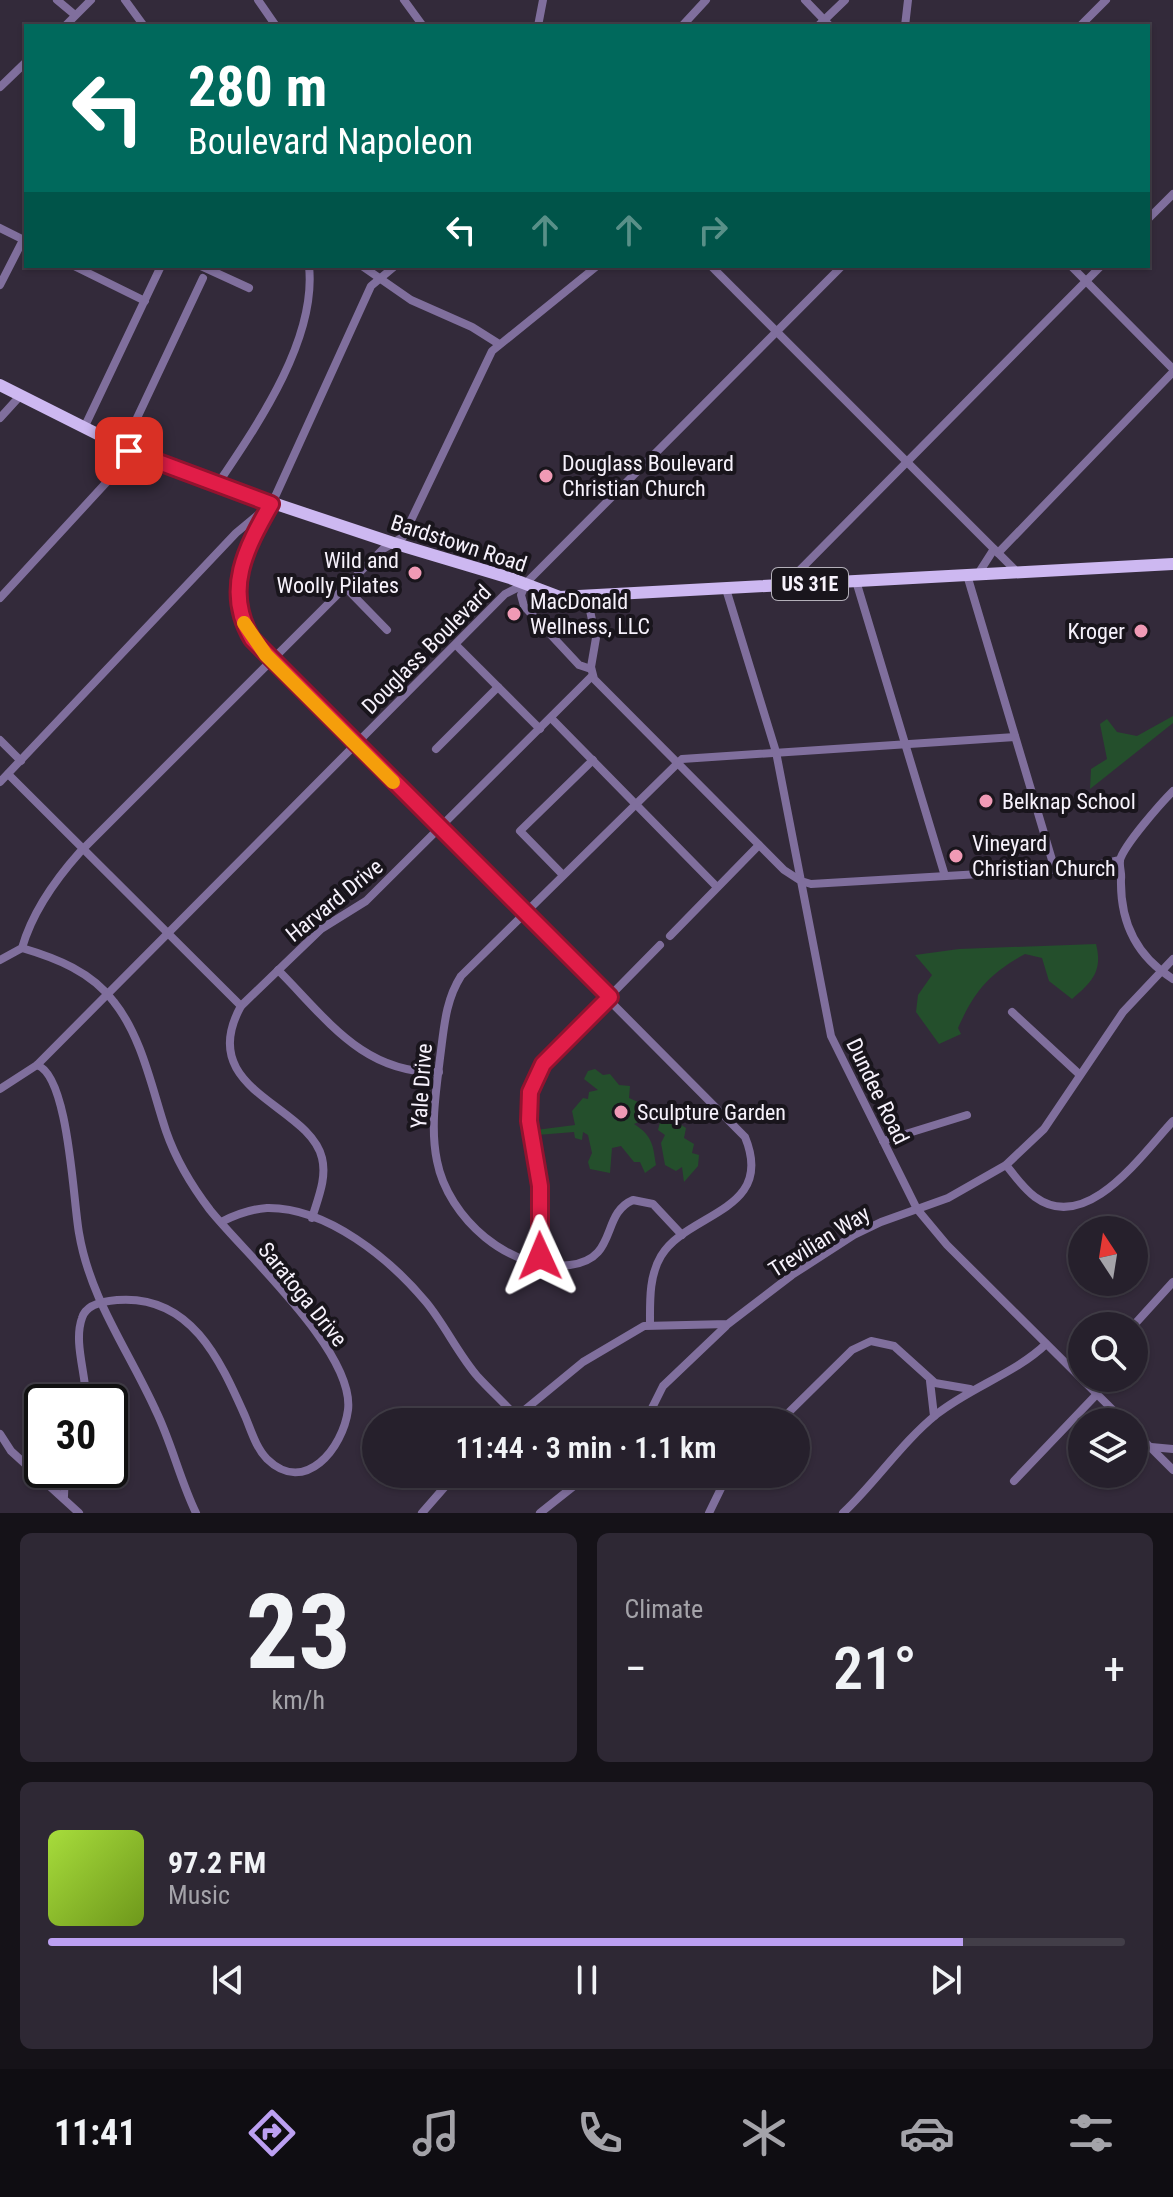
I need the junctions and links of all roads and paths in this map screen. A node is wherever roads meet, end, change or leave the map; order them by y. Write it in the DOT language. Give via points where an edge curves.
graph roads {
  1 [pos="57,0"];
  2 [pos="91,0"];
  3 [pos="125,0"];
  4 [pos="258,0"];
  5 [pos="404,0"];
  6 [pos="543,0"];
  7 [pos="706,0"];
  8 [pos="805,0"];
  9 [pos="845,0"];
  10 [pos="908,0"];
  11 [pos="1106,0"];
  12 [pos="75,15"];
  13 [pos="67,24"];
  14 [pos="143,24"];
  15 [pos="275,24"];
  16 [pos="419,24"];
  17 [pos="538,24"];
  18 [pos="684,24"];
  19 [pos="824,24"];
  20 [pos="905,24"];
  21 [pos="1082,24"];
  22 [pos="24,64"];
  23 [pos="0,87"];
  24 [pos="1173,194"];
  25 [pos="1150,217"];
  26 [pos="0,228"];
  27 [pos="24,240"];
  28 [pos="24,243"];
  29 [pos="78,268"];
  30 [pos="160,268"];
  31 [pos="205,268"];
  32 [pos="309,268"];
  33 [pos="365,268"];
  34 [pos="392,268"];
  35 [pos="594,268"];
  36 [pos="713,268"];
  37 [pos="840,268"];
  38 [pos="1073,268"];
  39 [pos="1099,268"];
  40 [pos="380,277"];
  41 [pos="203,278"];
  42 [pos="1086,281"];
  43 [pos="0,285"];
  44 [pos="249,288"];
  45 [pos="145,301"];
  46 [pos="777,331"];
  47 [pos="499,344"];
  48 [pos="1173,371"];
  49 [pos="0,385"];
  50 [pos="20,396"];
  51 [pos="0,418"];
  52 [pos="84,428"];
  53 [pos="129,451"];
  54 [pos="907,461"];
  55 [pos="217,485"];
  56 [pos="271,504"];
  57 [pos="393,543"];
  58 [pos="996,551"];
  59 [pos="1173,564"];
  60 [pos="1017,572"];
  61 [pos="972,575"];
  62 [pos="856,581"];
  63 [pos="525,584"];
  64 [pos="785,586"];
  65 [pos="346,588"];
  66 [pos="726,589"];
  67 [pos="587,597"];
  68 [pos="0,598"];
  69 [pos="387,630"];
  70 [pos="456,645"];
  71 [pos="272,662"];
  72 [pos="592,675"];
  73 [pos="498,687"];
  74 [pos="551,718"];
  75 [pos="540,729"];
  76 [pos="1015,737"];
  77 [pos="0,740"];
  78 [pos="356,745"];
  79 [pos="906,745"];
  80 [pos="436,749"];
  81 [pos="776,752"];
  82 [pos="593,760"];
  83 [pos="21,761"];
  84 [pos="676,763"];
  85 [pos="8,774"];
  86 [pos="0,782"];
  87 [pos="1173,791"];
  88 [pos="636,802"];
  89 [pos="440,829"];
  90 [pos="759,845"];
  91 [pos="84,848"];
  92 [pos="1120,860"];
  93 [pos="1055,870"];
  94 [pos="562,874"];
  95 [pos="945,876"];
  96 [pos="801,881"];
  97 [pos="716,886"];
  98 [pos="524,913"];
  99 [pos="169,932"];
  100 [pos="670,936"];
  101 [pos="660,945"];
  102 [pos="22,948"];
  103 [pos="1173,959"];
  104 [pos="0,960"];
  105 [pos="278,970"];
  106 [pos="1162,971"];
  107 [pos="1173,979"];
  108 [pos="108,995"];
  109 [pos="610,997"];
  110 [pos="241,1006"];
  111 [pos="1012,1012"];
  112 [pos="37,1065"];
  113 [pos="439,1072"];
  114 [pos="1079,1074"];
  115 [pos="0,1089"];
  116 [pos="967,1115"];
  117 [pos="1173,1121"];
  118 [pos="883,1141"];
  119 [pos="1006,1165"];
  120 [pos="917,1209"];
  121 [pos="312,1218"];
  122 [pos="221,1222"];
  123 [pos="682,1235"];
  124 [pos="542,1264"];
  125 [pos="1173,1282"];
  126 [pos="99,1303"];
  127 [pos="1146,1312"];
  128 [pos="650,1323"];
  129 [pos="728,1324"];
  130 [pos="1046,1344"];
  131 [pos="1068,1365"];
  132 [pos="930,1381"];
  133 [pos="85,1384"];
  134 [pos="971,1389"];
  135 [pos="1094,1392"];
  136 [pos="1096,1395"];
  137 [pos="504,1408"];
  138 [pos="527,1408"];
  139 [pos="652,1408"];
  140 [pos="793,1408"];
  141 [pos="1110,1408"];
  142 [pos="934,1416"];
  143 [pos="0,1434"];
  144 [pos="1150,1447"];
  145 [pos="1173,1449"];
  146 [pos="24,1461"];
  147 [pos="1173,1470"];
  148 [pos="1014,1481"];
  149 [pos="55,1488"];
  150 [pos="64,1488"];
  151 [pos="444,1488"];
  152 [pos="571,1488"];
  153 [pos="721,1488"];
  154 [pos="64,1496"];
  155 [pos="79,1513"];
  156 [pos="196,1513"];
  157 [pos="422,1513"];
  158 [pos="540,1513"];
  159 [pos="709,1513"];
  160 [pos="843,1513"];
  1 -- 12 [label="street"];
  2 -- 12 [label="street"];
  3 -- 14 [label="street"];
  4 -- 15 [label="street"];
  5 -- 16 [label="street"];
  6 -- 17 [label="street"];
  7 -- 18 [label="street"];
  8 -- 19 [label="street"];
  9 -- 19 [label="street"];
  10 -- 20 [label="street"];
  11 -- 21 [label="street"];
  12 -- 13 [label="street"];
  22 -- 23 [label="street"];
  24 -- 25 [label="street"];
  26 -- 27 [label="street"];
  28 -- 43 [label="street"];
  29 -- 45 [label="street"];
  30 -- 45 [label="street"];
  31 -- 44 [label="street"];
  32 -- 55 [label="street" via="301,324 282,378"];
  33 -- 40 [label="street"];
  34 -- 40 [label="street"];
  35 -- 47 [label="street"];
  36 -- 46 [label="street"];
  37 -- 46 [label="street, Douglass Boulevard"];
  38 -- 42 [label="street"];
  39 -- 42 [label="street"];
  40 -- 47 [label="street" via="411,300"];
  40 -- 56 [label="street" via="371,286"];
  41 -- 53 [label="street" via="142,405"];
  42 -- 48 [label="street"];
  42 -- 54 [label="street"];
  45 -- 52 [label="street"];
  46 -- 54 [label="street"];
  46 -- 63 [label="street, Douglass Boulevard"];
  47 -- 57 [label="street" via="404,535"];
  48 -- 58 [label="street"];
  49 -- 50 [label="main road, Bardstown Road / US 31E"];
  50 -- 51 [label="street"];
  50 -- 52 [label="main road, Bardstown Road / US 31E"];
  52 -- 53 [label="main road, Bardstown Road / US 31E"];
  53 -- 55 [label="main road, Bardstown Road / US 31E"];
  53 -- 68 [label="street" via="127,460"];
  54 -- 58 [label="street"];
  54 -- 64 [label="street"];
  55 -- 56 [label="main road, Bardstown Road / US 31E"];
  56 -- 57 [label="main road, Bardstown Road / US 31E"];
  56 -- 71 [label="street" via="242,559 237,591 247,631"];
  56 -- 83 [label="street" via="236,533"];
  57 -- 63 [label="main road, Bardstown Road / US 31E"];
  57 -- 65 [label="street"];
  58 -- 60 [label="street"];
  58 -- 61 [label="street"];
  59 -- 60 [label="main road, Bardstown Road / US 31E"];
  60 -- 61 [label="main road, Bardstown Road / US 31E"];
  61 -- 62 [label="main road, Bardstown Road / US 31E"];
  61 -- 76 [label="street"];
  62 -- 64 [label="main road, Bardstown Road / US 31E"];
  62 -- 79 [label="street"];
  63 -- 67 [label="main road, Bardstown Road / US 31E" via="547,595"];
  63 -- 70 [label="street, Douglass Boulevard" via="505,594"];
  63 -- 72 [label="street" via="524,606"];
  64 -- 66 [label="main road, Bardstown Road / US 31E"];
  65 -- 69 [label="street"];
  65 -- 71 [label="street"];
  66 -- 67 [label="main road, Bardstown Road / US 31E"];
  66 -- 81 [label="street, Dundee Road"];
  67 -- 72 [label="street" via="596,638"];
  70 -- 73 [label="street"];
  70 -- 78 [label="street, Douglass Boulevard"];
  71 -- 78 [label="street"];
  71 -- 91 [label="street"];
  72 -- 74 [label="street, Harvard Drive"];
  72 -- 84 [label="street"];
  73 -- 75 [label="street"];
  73 -- 80 [label="street"];
  74 -- 75 [label="street, Harvard Drive"];
  74 -- 82 [label="street"];
  75 -- 89 [label="street, Harvard Drive"];
  76 -- 79 [label="street"];
  76 -- 93 [label="street"];
  77 -- 83 [label="street"];
  78 -- 89 [label="street"];
  78 -- 99 [label="street, Douglass Boulevard"];
  79 -- 81 [label="street"];
  79 -- 95 [label="street"];
  81 -- 84 [label="street" via="690,757"];
  81 -- 96 [label="street, Dundee Road"];
  82 -- 88 [label="street"];
  82 -- 94 [label="street" via="520,831"];
  83 -- 85 [label="street"];
  84 -- 88 [label="street, Yale Drive"];
  84 -- 90 [label="street"];
  85 -- 86 [label="street"];
  85 -- 91 [label="street"];
  87 -- 92 [label="street"];
  88 -- 94 [label="street, Yale Drive"];
  88 -- 97 [label="street"];
  89 -- 98 [label="street"];
  89 -- 105 [label="street, Harvard Drive" via="366,901 321,929"];
  90 -- 96 [label="street"];
  90 -- 97 [label="street"];
  91 -- 99 [label="street"];
  91 -- 102 [label="street" via="59,876"];
  92 -- 93 [label="street"];
  92 -- 106 [label="street" via="1125,922"];
  93 -- 95 [label="street"];
  94 -- 98 [label="street, Yale Drive"];
  95 -- 96 [label="street"];
  96 -- 118 [label="street, Dundee Road" via="831,1036"];
  97 -- 100 [label="street"];
  98 -- 109 [label="street"];
  98 -- 113 [label="street, Yale Drive" via="452,991"];
  99 -- 108 [label="street, Douglass Boulevard"];
  99 -- 110 [label="street"];
  101 -- 109 [label="street"];
  102 -- 104 [label="street"];
  102 -- 108 [label="street, Saratoga Drive" via="68,965"];
  103 -- 106 [label="street, Trevilian Way"];
  105 -- 110 [label="street, Harvard Drive"];
  105 -- 113 [label="street" via="370,1058 397,1069"];
  106 -- 107 [label="street"];
  106 -- 114 [label="street, Trevilian Way" via="1123,1012"];
  108 -- 112 [label="street, Douglass Boulevard"];
  108 -- 122 [label="street, Saratoga Drive" via="133,1038 177,1158"];
  109 -- 123 [label="street" via="737,1125 748,1143 750,1166 740,1194 723,1212"];
  109 -- 124 [label="street" via="543,1064 530,1092"];
  110 -- 121 [label="street" via="231,1034 237,1064 259,1096 310,1135 322,1157 323,1180"];
  111 -- 114 [label="street"];
  112 -- 115 [label="street, Douglass Boulevard"];
  112 -- 126 [label="street" via="49,1076 62,1117 81,1246"];
  113 -- 124 [label="street, Yale Drive" via="436,1154 450,1197 494,1243"];
  114 -- 119 [label="street, Trevilian Way" via="1044,1129"];
  116 -- 118 [label="street"];
  117 -- 119 [label="street" via="1111,1187 1075,1206 1038,1199"];
  118 -- 120 [label="street, Dundee Road"];
  119 -- 120 [label="street, Trevilian Way" via="964,1191"];
  120 -- 129 [label="street, Trevilian Way" via="831,1249"];
  120 -- 130 [label="street, Dundee Road"];
  121 -- 122 [label="street" via="266,1208"];
  121 -- 137 [label="street" via="360,1243 405,1279"];
  122 -- 126 [label="street, Saratoga Drive" via="312,1326 345,1381 345,1422 328,1455 312,1470 289,1472 266,1457 222,1363 187,1322 145,1301"];
  123 -- 124 [label="street, Yale Drive" via="653,1204 633,1200 619,1210 607,1242 595,1256 571,1265"];
  123 -- 128 [label="street" via="655,1270"];
  125 -- 127 [label="street"];
  126 -- 133 [label="street" via="86,1310 80,1326"];
  126 -- 156 [label="street" via="158,1415"];
  128 -- 129 [label="street"];
  128 -- 138 [label="street" via="583,1362"];
  129 -- 139 [label="street, Trevilian Way" via="663,1386"];
  130 -- 131 [label="street, Dundee Road"];
  130 -- 134 [label="street"];
  132 -- 134 [label="street"];
  132 -- 140 [label="street" via="894,1346 865,1342"];
  132 -- 142 [label="street"];
  134 -- 142 [label="street"];
  135 -- 136 [label="street, Dundee Road"];
  136 -- 141 [label="street, Dundee Road"];
  136 -- 148 [label="street"];
  142 -- 160 [label="street"];
  143 -- 146 [label="street"];
  144 -- 145 [label="street"];
  144 -- 147 [label="street"];
  149 -- 154 [label="street"];
  150 -- 154 [label="street"];
  151 -- 157 [label="street"];
  152 -- 158 [label="street"];
  153 -- 159 [label="street"];
  154 -- 155 [label="street"];
}
